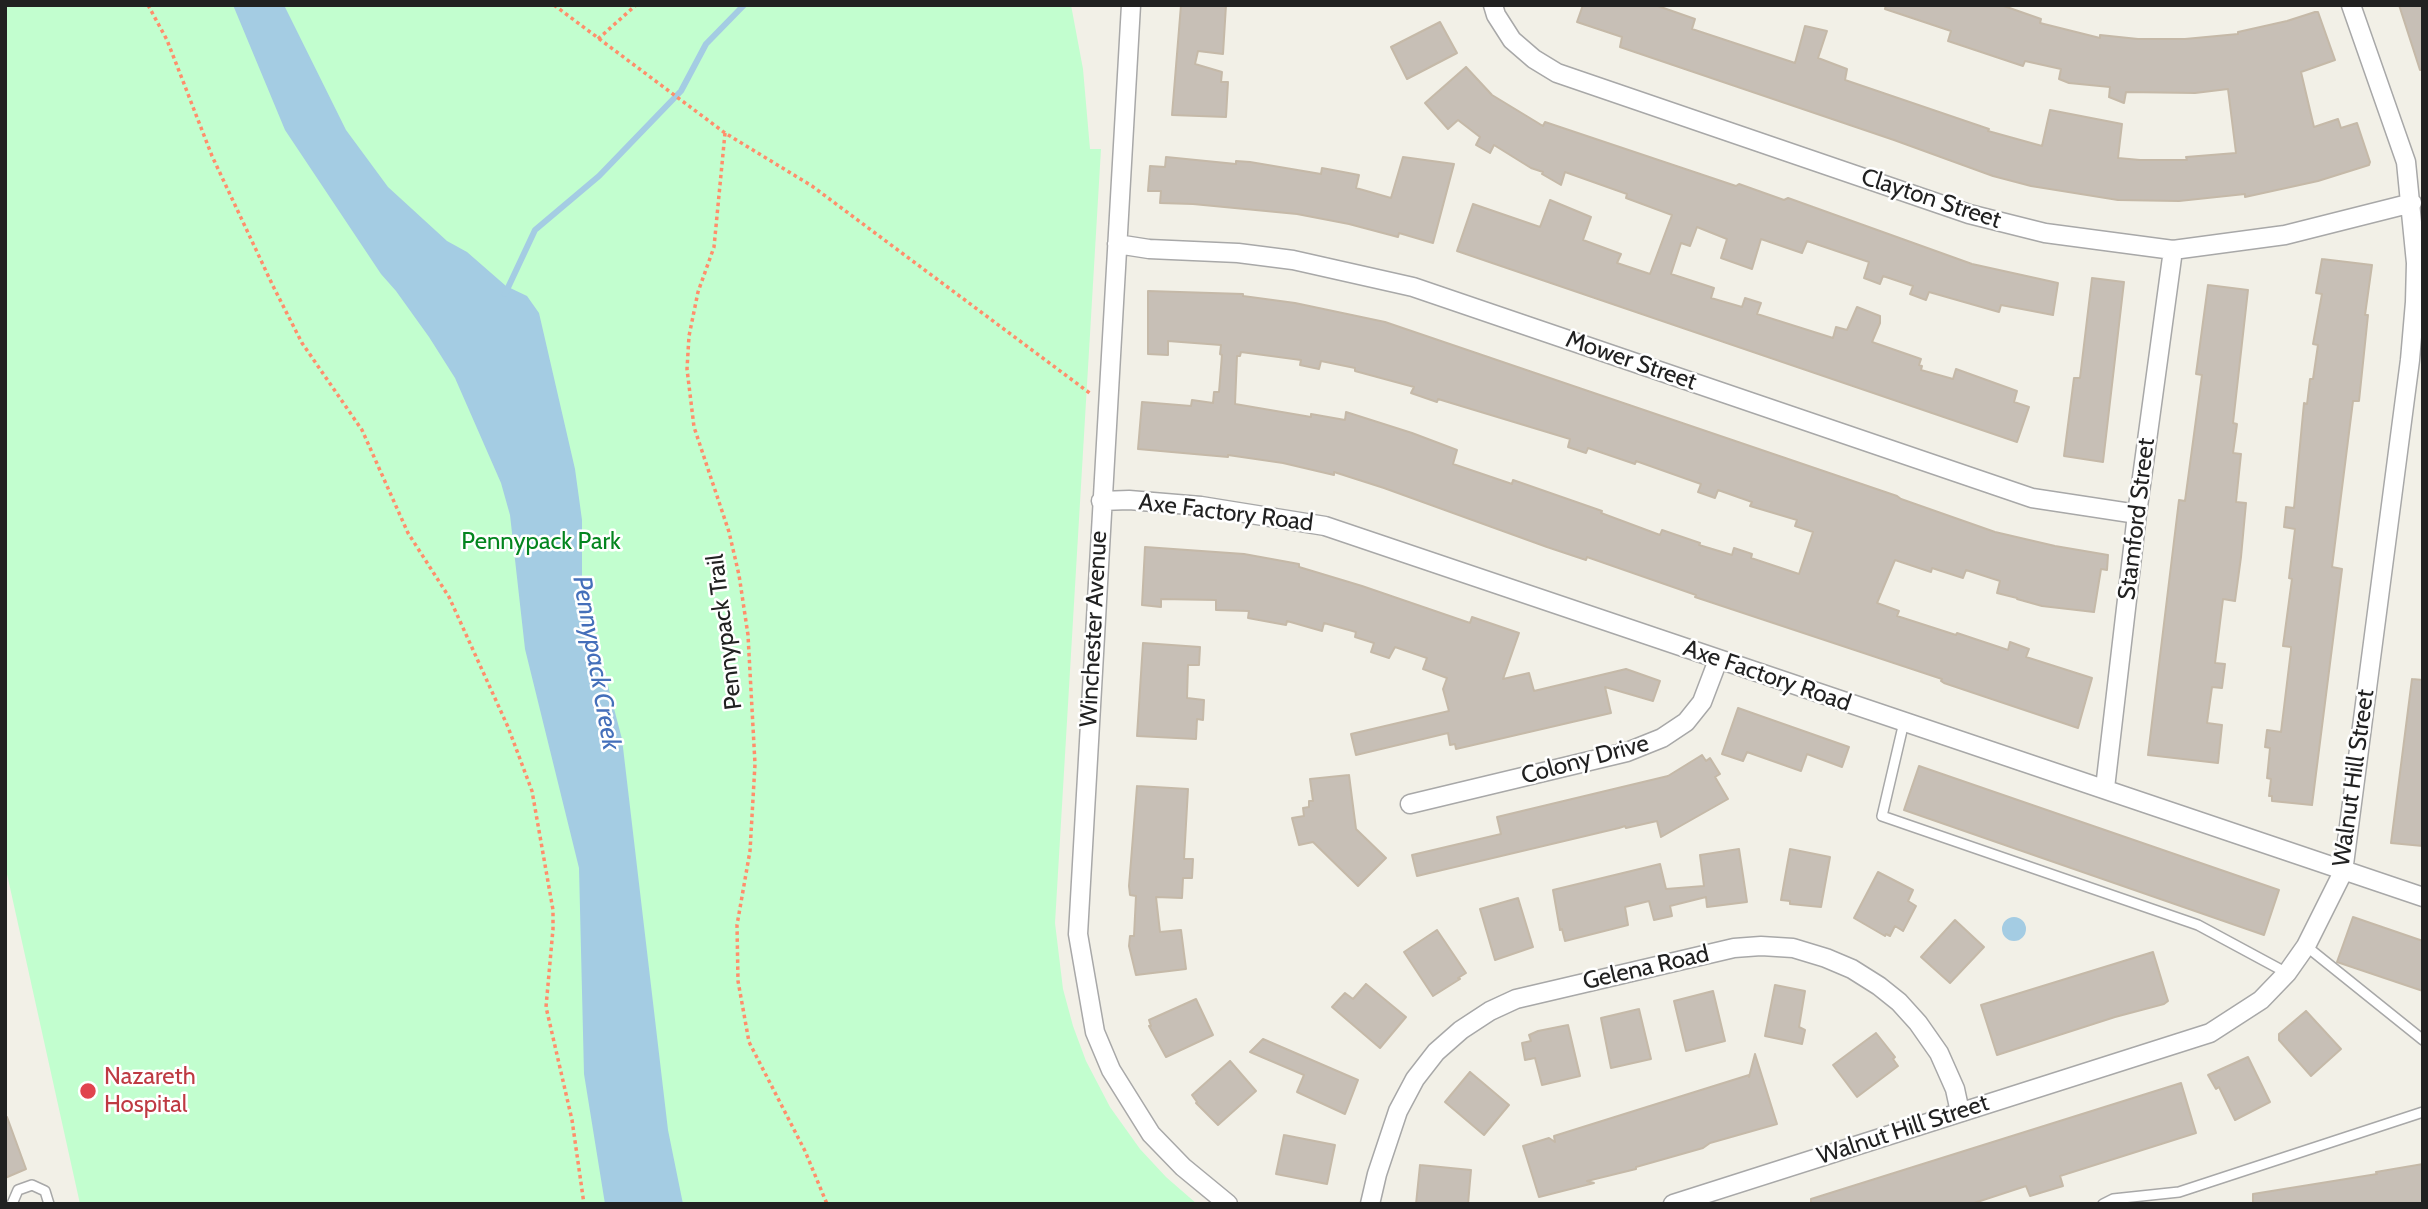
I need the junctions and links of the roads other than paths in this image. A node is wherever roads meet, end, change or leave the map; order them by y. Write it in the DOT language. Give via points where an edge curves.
graph roads {
  1 [pos="1131,5"];
  2 [pos="1493,5"];
  3 [pos="2351,5"];
  4 [pos="2412,203"];
  5 [pos="1117,244"];
  6 [pos="2174,250"];
  7 [pos="1101,501"];
  8 [pos="2137,514"];
  9 [pos="1718,660"];
  10 [pos="1904,722"];
  11 [pos="2105,788"];
  12 [pos="1410,804"];
  13 [pos="2343,872"];
  14 [pos="2423,897"];
  15 [pos="2306,946"];
  16 [pos="2287,973"];
  17 [pos="2423,1040"];
  18 [pos="1960,1112"];
  19 [pos="2423,1112"];
  20 [pos="2127,1201"];
  21 [pos="12,1204"];
  22 [pos="50,1204"];
  23 [pos="1228,1204"];
  24 [pos="1370,1204"];
  25 [pos="1673,1204"];
  26 [pos="2103,1204"];
  1 -- 5 [label="street, Winchester Avenue"];
  2 -- 6 [label="street, Clayton Street" via="1512,40 1534,59 1569,77 1969,214 2045,233"];
  3 -- 4 [label="street, Walnut Hill Street" via="2406,162"];
  4 -- 6 [label="street, Clayton Street" via="2285,235"];
  4 -- 13 [label="street, Walnut Hill Street" via="2416,263 2410,360"];
  5 -- 7 [label="street, Winchester Avenue"];
  5 -- 8 [label="street, Mower Street" via="1293,260 1413,287 2032,498"];
  6 -- 8 [label="street, Stamford Street"];
  7 -- 9 [label="street, Axe Factory Road" via="1201,506 1325,526"];
  7 -- 23 [label="street, Winchester Avenue" via="1078,934 1086,986 1095,1032 1131,1103 1183,1167"];
  8 -- 11 [label="street, Stamford Street"];
  9 -- 10 [label="street, Axe Factory Road"];
  9 -- 12 [label="street, Colony Drive" via="1702,702 1686,722 1662,738 1627,752"];
  10 -- 11 [label="street, Axe Factory Road"];
  10 -- 16 [label="lane" via="1882,816 2197,925"];
  11 -- 13 [label="street, Axe Factory Road"];
  13 -- 14 [label="street, Axe Factory Road"];
  13 -- 15 [label="street, Walnut Hill Street"];
  15 -- 16 [label="street, Walnut Hill Street"];
  15 -- 17 [label="lane"];
  16 -- 18 [label="street, Walnut Hill Street" via="2261,1000 2210,1033"];
  18 -- 24 [label="street, Gelena Road" via="1938,1053 1909,1012 1879,986 1852,969 1793,948 1734,948 1516,999 1461,1030 1436,1052 1403,1101"];
  18 -- 25 [label="street, Walnut Hill Street"];
  19 -- 20 [label="lane" via="2179,1192"];
  20 -- 26 [label="lane" via="2113,1199"];
  21 -- 22 [label="lane" via="18,1190 32,1185 45,1191"];
}
